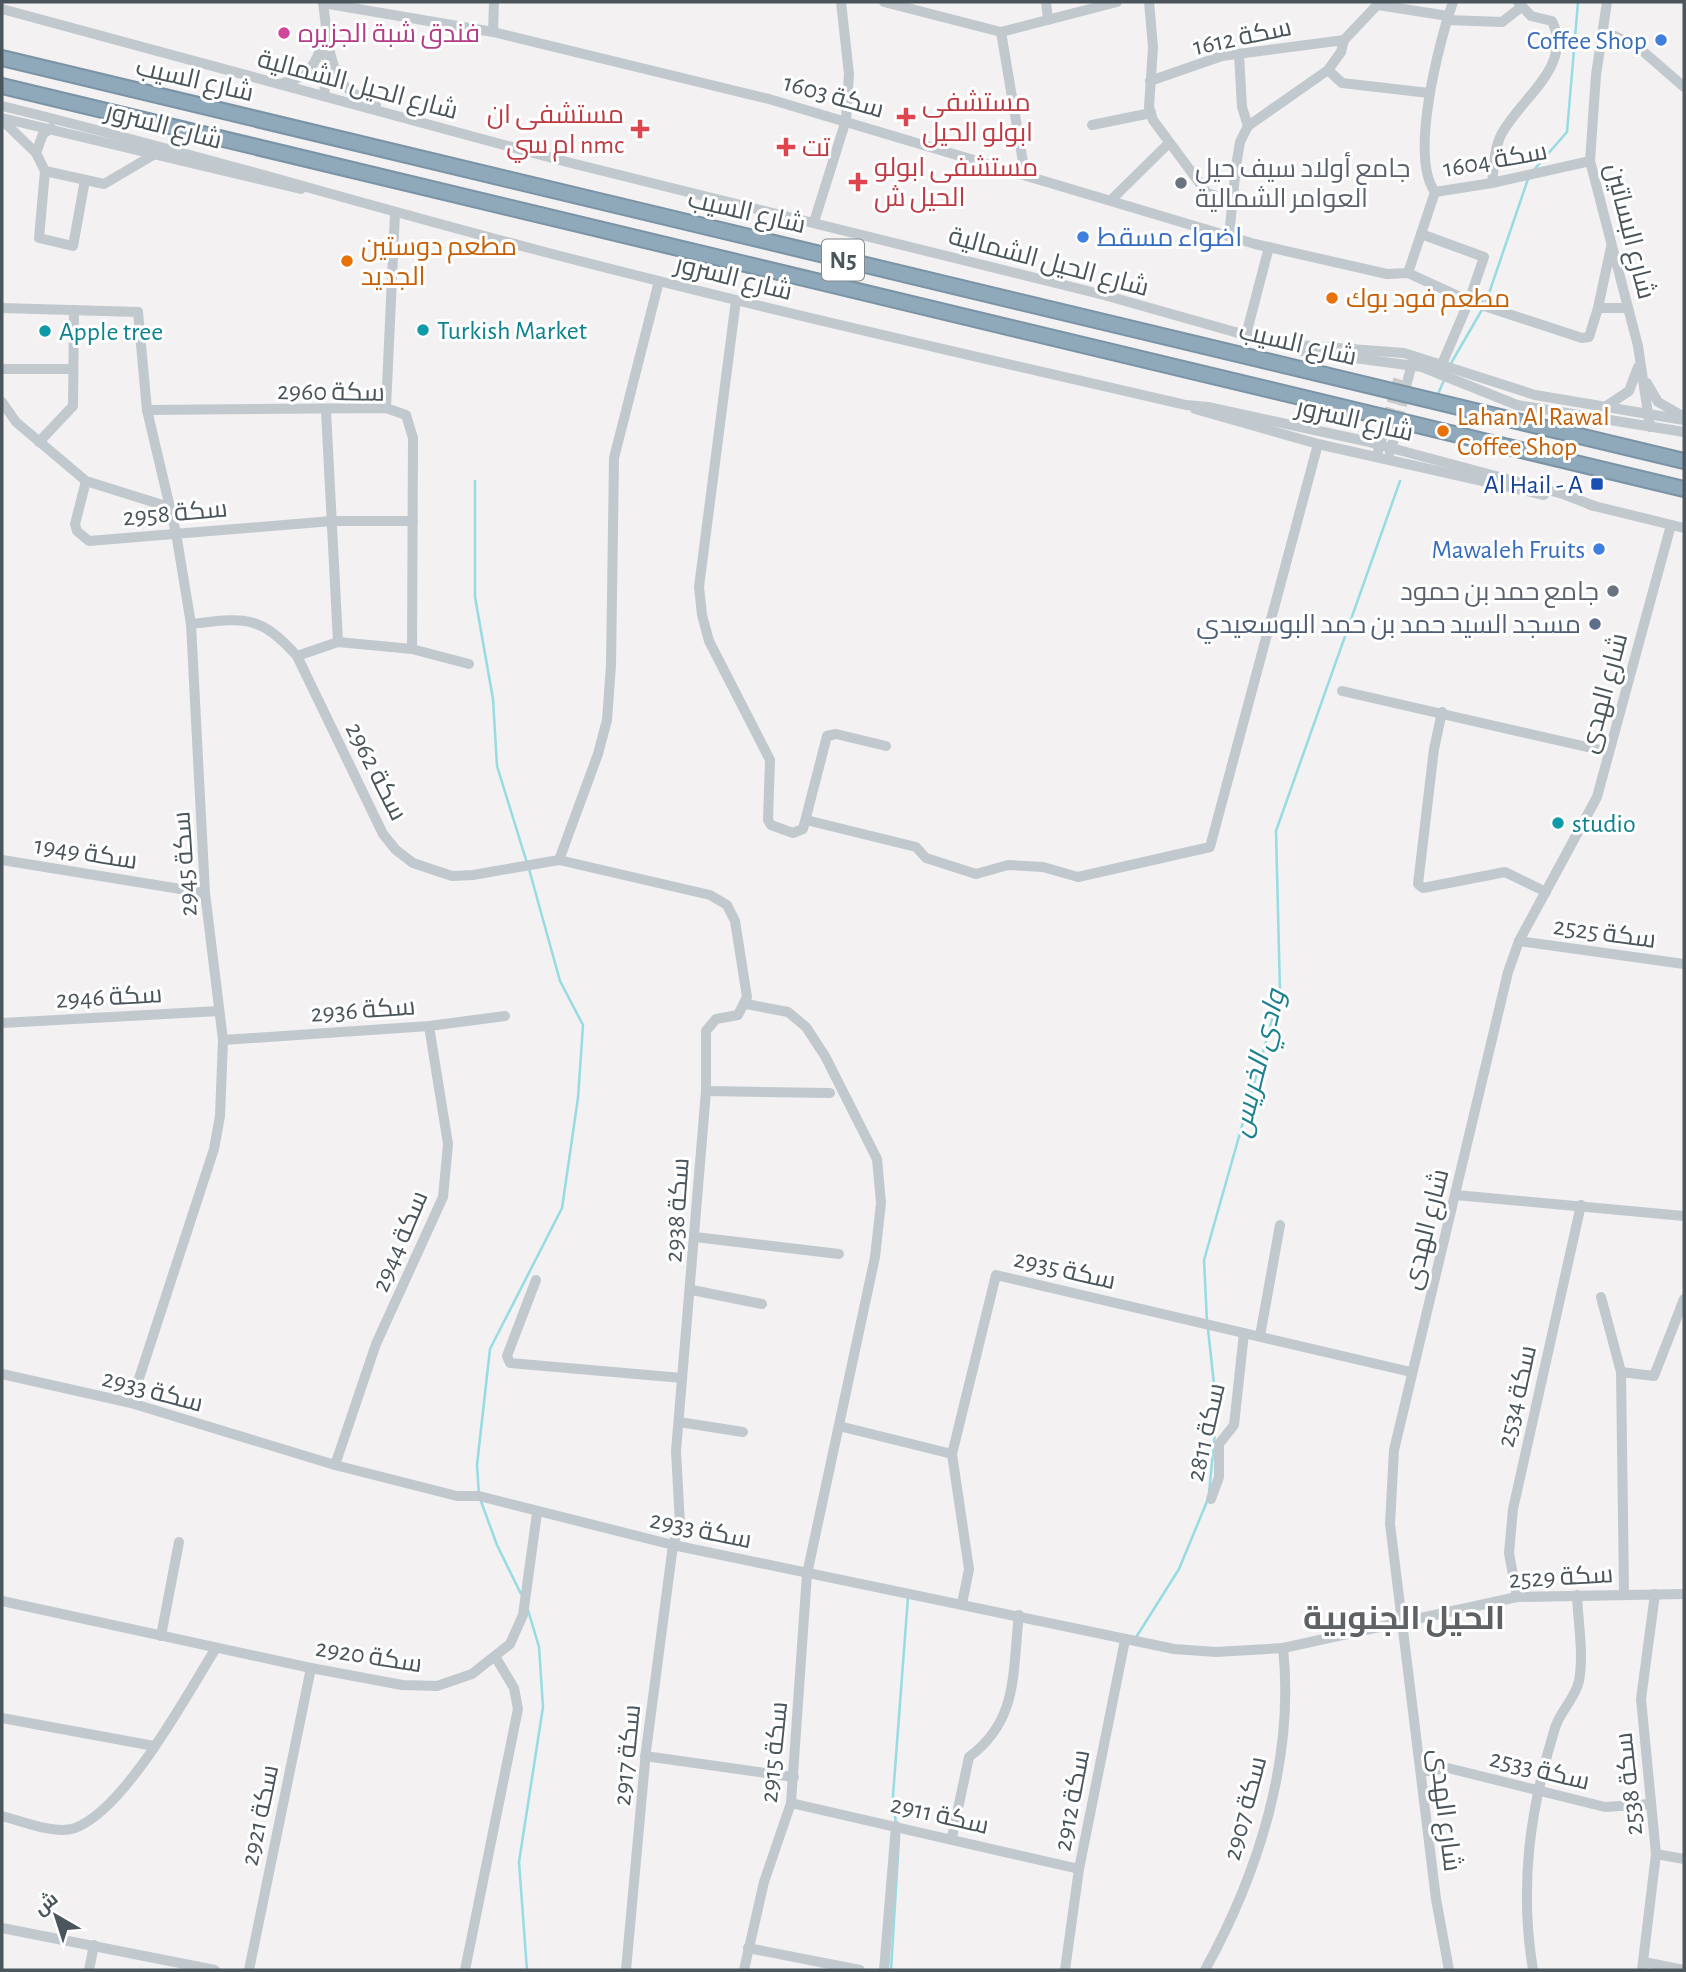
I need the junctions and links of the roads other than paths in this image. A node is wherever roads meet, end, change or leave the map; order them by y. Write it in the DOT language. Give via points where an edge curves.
graph roads {
  1 [pos="494,2"];
  2 [pos="841,2"];
  3 [pos="884,2"];
  4 [pos="1046,2"];
  5 [pos="1117,2"];
  6 [pos="1149,2"];
  7 [pos="1453,2"];
  8 [pos="1606,2"];
  9 [pos="323,3"];
  10 [pos="1379,3"];
  11 [pos="1519,5"];
  12 [pos="2,9"];
  13 [pos="1447,18"];
  14 [pos="1048,20"];
  15 [pos="326,23"];
  16 [pos="1604,31"];
  17 [pos="494,32"];
  18 [pos="1001,32"];
  19 [pos="1345,40"];
  20 [pos="328,44"];
  21 [pos="1239,55"];
  22 [pos="2,58"];
  23 [pos="1328,70"];
  24 [pos="1150,81"];
  25 [pos="279,84"];
  26 [pos="2,86"];
  27 [pos="1684,87"];
  28 [pos="1429,93"];
  29 [pos="324,96"];
  30 [pos="2,106"];
  31 [pos="1151,113"];
  32 [pos="2,119"];
  33 [pos="412,120"];
  34 [pos="846,120"];
  35 [pos="64,121"];
  36 [pos="1092,125"];
  37 [pos="1248,126"];
  38 [pos="49,129"];
  39 [pos="121,136"];
  40 [pos="1168,144"];
  41 [pos="127,147"];
  42 [pos="37,153"];
  43 [pos="155,154"];
  44 [pos="1590,161"];
  45 [pos="132,165"];
  46 [pos="45,171"];
  47 [pos="1025,174"];
  48 [pos="85,180"];
  49 [pos="1492,183"];
  50 [pos="316,189"];
  51 [pos="1435,192"];
  52 [pos="1111,200"];
  53 [pos="1233,201"];
  54 [pos="395,213"];
  55 [pos="814,222"];
  56 [pos="1421,233"];
  57 [pos="1229,236"];
  58 [pos="1612,245"];
  59 [pos="1269,247"];
  60 [pos="1408,273"];
  61 [pos="659,281"];
  62 [pos="736,300"];
  63 [pos="1469,301"];
  64 [pos="2,308"];
  65 [pos="1598,308"];
  66 [pos="1628,308"];
  67 [pos="74,310"];
  68 [pos="1246,335"];
  69 [pos="1639,353"];
  70 [pos="1408,359"];
  71 [pos="1442,364"];
  72 [pos="2,369"];
  73 [pos="72,369"];
  74 [pos="1642,374"];
  75 [pos="1403,377"];
  76 [pos="2,402"];
  77 [pos="1186,405"];
  78 [pos="386,408"];
  79 [pos="1603,408"];
  80 [pos="147,410"];
  81 [pos="326,411"];
  82 [pos="1648,414"];
  83 [pos="1684,418"];
  84 [pos="1650,427"];
  85 [pos="1384,432"];
  86 [pos="1684,432"];
  87 [pos="1395,435"];
  88 [pos="40,442"];
  89 [pos="1318,444"];
  90 [pos="1380,445"];
  91 [pos="1391,448"];
  92 [pos="1376,456"];
  93 [pos="1389,459"];
  94 [pos="1684,461"];
  95 [pos="86,481"];
  96 [pos="1684,489"];
  97 [pos="1594,506"];
  98 [pos="169,507"];
  99 [pos="332,521"];
  100 [pos="413,521"];
  101 [pos="1671,525"];
  102 [pos="1684,528"];
  103 [pos="176,533"];
  104 [pos="191,624"];
  105 [pos="338,642"];
  106 [pos="412,649"];
  107 [pos="297,656"];
  108 [pos="469,664"];
  109 [pos="1342,691"];
  110 [pos="1442,712"];
  111 [pos="886,746"];
  112 [pos="1609,752"];
  113 [pos="806,820"];
  114 [pos="2,860"];
  115 [pos="559,860"];
  116 [pos="205,892"];
  117 [pos="1546,892"];
  118 [pos="1519,941"];
  119 [pos="1684,964"];
  120 [pos="746,1004"];
  121 [pos="219,1011"];
  122 [pos="505,1016"];
  123 [pos="2,1023"];
  124 [pos="429,1026"];
  125 [pos="223,1040"];
  126 [pos="706,1091"];
  127 [pos="830,1093"];
  128 [pos="1456,1195"];
  129 [pos="1581,1205"];
  130 [pos="1684,1216"];
  131 [pos="1280,1225"];
  132 [pos="695,1237"];
  133 [pos="839,1254"];
  134 [pos="536,1280"];
  135 [pos="692,1290"];
  136 [pos="1601,1297"];
  137 [pos="1684,1299"];
  138 [pos="762,1304"];
  139 [pos="1244,1333"];
  140 [pos="1260,1336"];
  141 [pos="1411,1372"];
  142 [pos="1621,1372"];
  143 [pos="2,1374"];
  144 [pos="682,1378"];
  145 [pos="131,1403"];
  146 [pos="679,1422"];
  147 [pos="839,1426"];
  148 [pos="743,1432"];
  149 [pos="952,1454"];
  150 [pos="335,1465"];
  151 [pos="1211,1499"];
  152 [pos="537,1513"];
  153 [pos="179,1542"];
  154 [pos="673,1545"];
  155 [pos="807,1574"];
  156 [pos="1623,1593"];
  157 [pos="1655,1594"];
  158 [pos="1684,1594"];
  159 [pos="1577,1595"];
  160 [pos="1517,1597"];
  161 [pos="2,1601"];
  162 [pos="962,1604"];
  163 [pos="1019,1615"];
  164 [pos="1400,1620"];
  165 [pos="161,1636"];
  166 [pos="1125,1640"];
  167 [pos="216,1648"];
  168 [pos="1283,1648"];
  169 [pos="496,1658"];
  170 [pos="310,1668"];
  171 [pos="2,1718"];
  172 [pos="154,1745"];
  173 [pos="645,1756"];
  174 [pos="1421,1772"];
  175 [pos="794,1777"];
  176 [pos="1537,1790"];
  177 [pos="792,1803"];
  178 [pos="1651,1804"];
  179 [pos="2,1816"];
  180 [pos="896,1826"];
  181 [pos="952,1837"];
  182 [pos="1657,1854"];
  183 [pos="1684,1859"];
  184 [pos="1079,1869"];
  185 [pos="2,1928"];
  186 [pos="94,1945"];
  187 [pos="748,1948"];
  188 [pos="1643,1966"];
  189 [pos="89,1970"];
  190 [pos="215,1970"];
  191 [pos="249,1970"];
  192 [pos="465,1970"];
  193 [pos="626,1970"];
  194 [pos="744,1970"];
  195 [pos="860,1970"];
  196 [pos="884,1970"];
  197 [pos="1065,1970"];
  198 [pos="1205,1970"];
  199 [pos="1449,1970"];
  200 [pos="1533,1970"];
  201 [pos="1684,1970"];
  1 -- 17 [label="street"];
  2 -- 34 [label="street" via="849,74"];
  3 -- 18 [label="street"];
  4 -- 14 [label="street"];
  5 -- 14 [label="street"];
  6 -- 24 [label="street"];
  7 -- 13 [label="street, سكة 1604"];
  8 -- 16 [label="street, شارع البساتين"];
  9 -- 15 [label="street"];
  9 -- 17 [label="street, سكة 1603"];
  10 -- 13 [label="street"];
  10 -- 19 [label="street"];
  11 -- 13 [label="street" via="1502,22"];
  11 -- 49 [label="street" via="1531,16 1552,21 1556,39 1553,62 1499,137"];
  12 -- 25 [label="street, شارع الحيل الشمالية"];
  13 -- 28 [label="street, سكة 1604"];
  14 -- 18 [label="street"];
  15 -- 20 [label="street"];
  15 -- 25 [label="street" via="312,66 295,80"];
  16 -- 27 [label="street" via="1638,47"];
  16 -- 44 [label="street, شارع البساتين"];
  17 -- 34 [label="street, سكة 1603"];
  18 -- 47 [label="street"];
  19 -- 21 [label="street, سكة 1612"];
  19 -- 23 [label="street"];
  20 -- 29 [label="street"];
  20 -- 33 [label="street" via="334,73 347,89"];
  21 -- 24 [label="street, سكة 1612" via="1222,56"];
  21 -- 37 [label="street" via="1242,107"];
  22 -- 94 [label="highway, شارع السيب / N5"];
  23 -- 28 [label="street" via="1342,83"];
  23 -- 37 [label="street"];
  24 -- 31 [label="street"];
  25 -- 29 [label="street, شارع الحيل الشمالية"];
  26 -- 96 [label="highway, شارع السيب / N5"];
  28 -- 51 [label="street, سكة 1604" via="1426,163 1428,183"];
  29 -- 33 [label="street, شارع الحيل الشمالية"];
  30 -- 35 [label="street, شارع السرور"];
  31 -- 36 [label="street"];
  31 -- 40 [label="street"];
  32 -- 38 [label="street, شارع السرور"];
  32 -- 42 [label="street"];
  33 -- 55 [label="street, شارع الحيل الشمالية"];
  34 -- 47 [label="street, سكة 1603"];
  34 -- 55 [label="street"];
  35 -- 38 [label="street"];
  35 -- 39 [label="street, شارع السرور"];
  37 -- 53 [label="street" via="1240,142"];
  38 -- 41 [label="street, شارع السرور"];
  38 -- 42 [label="street"];
  39 -- 41 [label="street"];
  39 -- 50 [label="street, شارع السرور"];
  40 -- 52 [label="street"];
  40 -- 53 [label="street" via="1207,193"];
  41 -- 43 [label="street, شارع السرور"];
  41 -- 45 [label="street"];
  42 -- 46 [label="street"];
  43 -- 45 [label="street"];
  43 -- 50 [label="street, شارع السرور" via="295,189"];
  44 -- 49 [label="street, سكة 1604"];
  44 -- 58 [label="street, شارع البساتين"];
  45 -- 48 [label="street" via="104,184"];
  46 -- 48 [label="street"];
  46 -- 48 [label="street" via="38,238 73,246"];
  47 -- 52 [label="street, سكة 1603"];
  49 -- 51 [label="street, سكة 1604"];
  50 -- 54 [label="street, شارع السرور"];
  51 -- 56 [label="street"];
  52 -- 57 [label="street, سكة 1603"];
  53 -- 57 [label="street"];
  54 -- 61 [label="street, شارع السرور"];
  54 -- 78 [label="street"];
  55 -- 68 [label="street, شارع الحيل الشمالية"];
  56 -- 60 [label="street"];
  56 -- 63 [label="street" via="1482,255"];
  57 -- 59 [label="street, سكة 1603"];
  58 -- 65 [label="street"];
  58 -- 66 [label="street, شارع البساتين"];
  59 -- 60 [label="street, سكة 1603" via="1387,275"];
  59 -- 68 [label="street"];
  60 -- 63 [label="street"];
  61 -- 62 [label="street, شارع السرور"];
  61 -- 115 [label="street" via="614,457 607,720"];
  62 -- 77 [label="street, شارع السرور"];
  62 -- 113 [label="street" via="699,587 702,615 709,641 770,760 768,820 793,833 803,829"];
  63 -- 65 [label="street" via="1583,338 1593,330"];
  63 -- 71 [label="street"];
  64 -- 67 [label="street"];
  65 -- 66 [label="street"];
  66 -- 69 [label="street, شارع البساتين"];
  67 -- 73 [label="street"];
  67 -- 80 [label="street, سكة 2945" via="138,312"];
  68 -- 70 [label="street, شارع الحيل الشمالية" via="1273,343"];
  69 -- 74 [label="street, شارع البساتين"];
  69 -- 79 [label="street" via="1634,384 1618,401"];
  70 -- 71 [label="street, شارع الحيل الشمالية"];
  70 -- 75 [label="street"];
  70 -- 84 [label="street, شارع الحيل الشمالية" via="1517,405"];
  71 -- 79 [label="street, شارع الحيل الشمالية" via="1525,393"];
  72 -- 73 [label="street"];
  73 -- 88 [label="street" via="72,406"];
  74 -- 82 [label="street, شارع البساتين"];
  74 -- 83 [label="street" via="1658,402"];
  76 -- 88 [label="street" via="16,422"];
  77 -- 89 [label="street, شارع السرور"];
  77 -- 90 [label="street, شارع السرور"];
  78 -- 81 [label="street, سكة 2960"];
  78 -- 100 [label="street, سكة 2960" via="406,415 413,438"];
  79 -- 82 [label="street, شارع الحيل الشمالية"];
  80 -- 81 [label="street, سكة 2960"];
  80 -- 98 [label="street, سكة 2945"];
  81 -- 99 [label="street"];
  82 -- 83 [label="street, شارع الحيل الشمالية"];
  82 -- 84 [label="street, شارع البساتين"];
  84 -- 86 [label="street, شارع الحيل الشمالية"];
  85 -- 90 [label="street"];
  87 -- 91 [label="street"];
  88 -- 95 [label="street"];
  89 -- 92 [label="street, شارع السرور"];
  89 -- 113 [label="street" via="1210,847 1078,877 1043,867 1009,865 976,874 926,858 916,848"];
  90 -- 91 [label="street, شارع السرور"];
  90 -- 92 [label="street"];
  91 -- 93 [label="street"];
  91 -- 97 [label="street, شارع السرور"];
  92 -- 93 [label="street, شارع السرور"];
  93 -- 97 [label="street, شارع السرور"];
  95 -- 98 [label="street"];
  95 -- 103 [label="street, سكة 2958" via="75,524 82,537 89,541"];
  97 -- 101 [label="street, شارع السرور"];
  98 -- 103 [label="street, سكة 2945"];
  99 -- 100 [label="street, سكة 2958"];
  99 -- 103 [label="street, سكة 2958"];
  99 -- 105 [label="street"];
  100 -- 106 [label="street, سكة 2960"];
  101 -- 102 [label="street, شارع السرور"];
  101 -- 112 [label="street, شارع الهدى"];
  103 -- 104 [label="street, سكة 2945"];
  104 -- 107 [label="street, سكة 2962" via="254,621 281,638"];
  104 -- 116 [label="street, سكة 2945"];
  105 -- 106 [label="street"];
  105 -- 107 [label="street"];
  106 -- 108 [label="street"];
  107 -- 115 [label="street, سكة 2962" via="383,834 412,863 442,874 473,875"];
  109 -- 110 [label="street"];
  110 -- 112 [label="street"];
  110 -- 117 [label="street" via="1418,884 1423,888 1505,872"];
  111 -- 113 [label="street" via="827,736"];
  112 -- 117 [label="street, شارع الهدى" via="1597,797"];
  114 -- 116 [label="street, سكة 1949"];
  115 -- 120 [label="street, سكة 2962" via="701,891 727,905 735,921"];
  116 -- 121 [label="street, سكة 2945"];
  117 -- 118 [label="street, شارع الهدى"];
  118 -- 119 [label="street, سكة 2525"];
  118 -- 128 [label="street, شارع الهدى" via="1499,1006"];
  120 -- 126 [label="street, سكة 2938" via="738,1015 716,1019 706,1031"];
  120 -- 147 [label="street, سكة 2915" via="788,1012 806,1027 877,1158 881,1203 875,1257"];
  121 -- 123 [label="street, سكة 2946"];
  121 -- 125 [label="street, سكة 2945"];
  122 -- 124 [label="street, سكة 2936"];
  124 -- 125 [label="street, سكة 2936"];
  124 -- 150 [label="street, سكة 2944" via="448,1144 443,1197 376,1344"];
  125 -- 145 [label="street, سكة 2945" via="214,1149"];
  126 -- 127 [label="street"];
  126 -- 132 [label="street, سكة 2938"];
  128 -- 129 [label="street"];
  128 -- 141 [label="street, شارع الهدى"];
  129 -- 130 [label="street"];
  129 -- 160 [label="street, سكة 2534" via="1513,1509 1509,1553"];
  131 -- 140 [label="street"];
  132 -- 133 [label="street"];
  132 -- 135 [label="street, سكة 2938"];
  134 -- 144 [label="street" via="507,1356 510,1363"];
  135 -- 138 [label="street"];
  135 -- 144 [label="street, سكة 2938"];
  136 -- 142 [label="street"];
  137 -- 142 [label="street" via="1654,1376"];
  139 -- 140 [label="street, سكة 2935"];
  139 -- 149 [label="street, سكة 2935" via="996,1275"];
  139 -- 151 [label="street, سكة 2811" via="1234,1425 1219,1444 1219,1477"];
  140 -- 141 [label="street, سكة 2935"];
  141 -- 164 [label="street, شارع الهدى" via="1391,1485 1390,1524"];
  142 -- 156 [label="street"];
  143 -- 145 [label="street, سكة 2933"];
  144 -- 146 [label="street, سكة 2938"];
  145 -- 150 [label="street, سكة 2933"];
  146 -- 148 [label="street"];
  146 -- 154 [label="street, سكة 2938" via="680,1524"];
  147 -- 149 [label="street"];
  147 -- 155 [label="street, سكة 2915"];
  149 -- 162 [label="street, سكة 2935" via="969,1569"];
  150 -- 152 [label="street, سكة 2933"];
  152 -- 154 [label="street, سكة 2933"];
  152 -- 169 [label="street, سكة 2920" via="523,1615 510,1644"];
  153 -- 165 [label="street"];
  154 -- 155 [label="street, سكة 2933"];
  154 -- 173 [label="street, سكة 2917"];
  155 -- 162 [label="street, سكة 2933"];
  155 -- 175 [label="street, سكة 2915"];
  156 -- 157 [label="street, سكة 2529"];
  156 -- 159 [label="street, سكة 2529"];
  157 -- 158 [label="street, سكة 2529"];
  157 -- 178 [label="street, سكة 2538" via="1641,1699"];
  159 -- 160 [label="street, سكة 2529"];
  159 -- 176 [label="street" via="1579,1679 1556,1723"];
  160 -- 164 [label="street, سكة 2529"];
  161 -- 165 [label="street, سكة 2920"];
  162 -- 163 [label="street, سكة 2933"];
  163 -- 166 [label="street, سكة 2933"];
  163 -- 181 [label="street" via="1006,1714 990,1741 969,1757"];
  164 -- 168 [label="street, سكة 2933"];
  164 -- 174 [label="street, شارع الهدى"];
  165 -- 167 [label="street, سكة 2920"];
  166 -- 168 [label="street, سكة 2933" via="1216,1652"];
  166 -- 184 [label="street, سكة 2912"];
  167 -- 170 [label="street, سكة 2920"];
  167 -- 172 [label="street"];
  168 -- 198 [label="street, سكة 2907" via="1286,1714 1268,1812 1244,1888"];
  169 -- 170 [label="street, سكة 2920" via="472,1674 428,1686"];
  169 -- 192 [label="street" via="514,1688 518,1709"];
  170 -- 191 [label="street, سكة 2921"];
  171 -- 172 [label="street"];
  172 -- 179 [label="street" via="112,1799 76,1828 63,1830"];
  173 -- 175 [label="street"];
  173 -- 193 [label="street, سكة 2917"];
  174 -- 176 [label="street, سكة 2533" via="1448,1768"];
  174 -- 199 [label="street, شارع الهدى"];
  175 -- 177 [label="street, سكة 2915"];
  176 -- 178 [label="street, سكة 2533" via="1605,1807"];
  176 -- 200 [label="street" via="1528,1835 1528,1933"];
  177 -- 180 [label="street, سكة 2911"];
  177 -- 187 [label="street, سكة 2915" via="764,1882"];
  178 -- 182 [label="street, سكة 2538"];
  180 -- 181 [label="street, سكة 2911"];
  180 -- 196 [label="street"];
  181 -- 184 [label="street, سكة 2911"];
  182 -- 183 [label="street"];
  182 -- 188 [label="street, سكة 2538"];
  184 -- 197 [label="street, سكة 2912"];
  185 -- 186 [label="street"];
  186 -- 189 [label="street"];
  186 -- 190 [label="street"];
  187 -- 194 [label="street, سكة 2915"];
  187 -- 195 [label="street"];
  188 -- 201 [label="street"];
}
